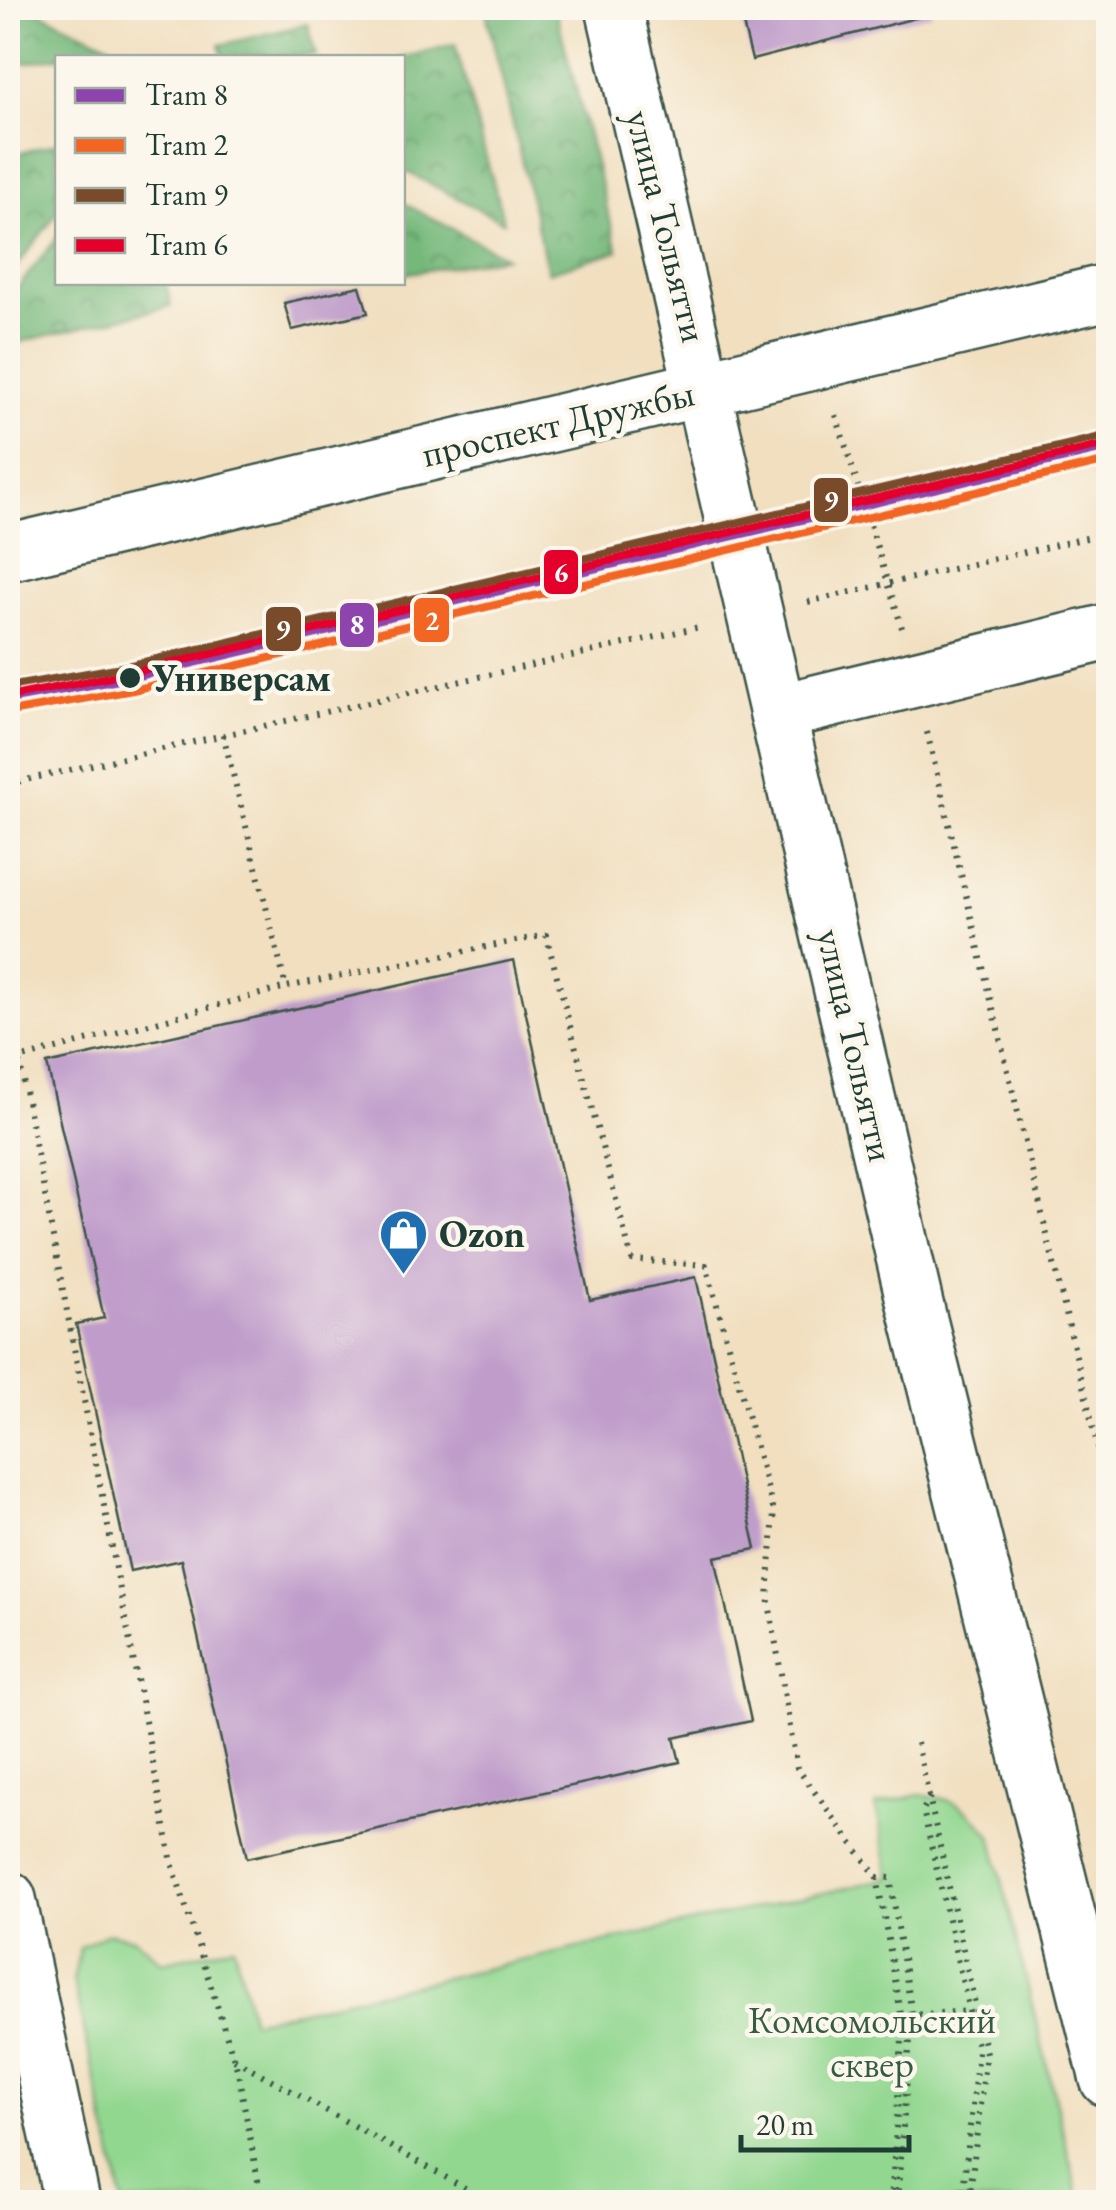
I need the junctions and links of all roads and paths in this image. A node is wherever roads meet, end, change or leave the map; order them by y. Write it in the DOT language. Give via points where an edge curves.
graph roads {
  1 [pos="614,8"];
  2 [pos="1108,292"];
  3 [pos="818,362"];
  4 [pos="706,388"];
  5 [pos="1108,532"];
  6 [pos="8,553"];
  7 [pos="892,583"];
  8 [pos="755,614"];
  9 [pos="1108,632"];
  10 [pos="915,681"];
  11 [pos="780,712"];
  12 [pos="223,734"];
  13 [pos="8,784"];
  14 [pos="286,986"];
  15 [pos="1108,1490"];
  16 [pos="917,1743"];
  17 [pos="876,1877"];
  18 [pos="8,1899"];
  19 [pos="972,2010"];
  20 [pos="912,2014"];
  21 [pos="901,2016"];
  22 [pos="234,2059"];
  23 [pos="1108,2080"];
  24 [pos="72,2202"];
  25 [pos="262,2202"];
  26 [pos="490,2202"];
  27 [pos="894,2202"];
  28 [pos="965,2202"];
  1 -- 4 [label="street, улица Тольятти"];
  2 -- 3 [label="street, проспект Дружбы"];
  3 -- 4 [label="street, проспект Дружбы"];
  3 -- 7 [label="path"];
  4 -- 6 [label="street, проспект Дружбы"];
  4 -- 8 [label="street, улица Тольятти"];
  5 -- 7 [label="path"];
  7 -- 8 [label="path"];
  7 -- 10 [label="path"];
  8 -- 11 [label="street, улица Тольятти"];
  8 -- 12 [label="path"];
  9 -- 10 [label="street"];
  10 -- 11 [label="street"];
  10 -- 15 [label="path"];
  11 -- 23 [label="street, улица Тольятти" via="915,1304"];
  12 -- 13 [label="path"];
  12 -- 14 [label="path"];
  14 -- 17 [label="path" via="546,935 632,1260 706,1266 774,1512 768,1596 798,1768"];
  14 -- 22 [label="path" via="19,1059 172,1863"];
  16 -- 19 [label="path"];
  17 -- 20 [label="path" via="890,1878"];
  17 -- 21 [label="path"];
  18 -- 24 [label="street"];
  19 -- 20 [label="path"];
  19 -- 28 [label="path" via="986,2052"];
  20 -- 21 [label="path"];
  20 -- 27 [label="path"];
  21 -- 27 [label="path"];
  22 -- 25 [label="path"];
  22 -- 26 [label="path"];
}
